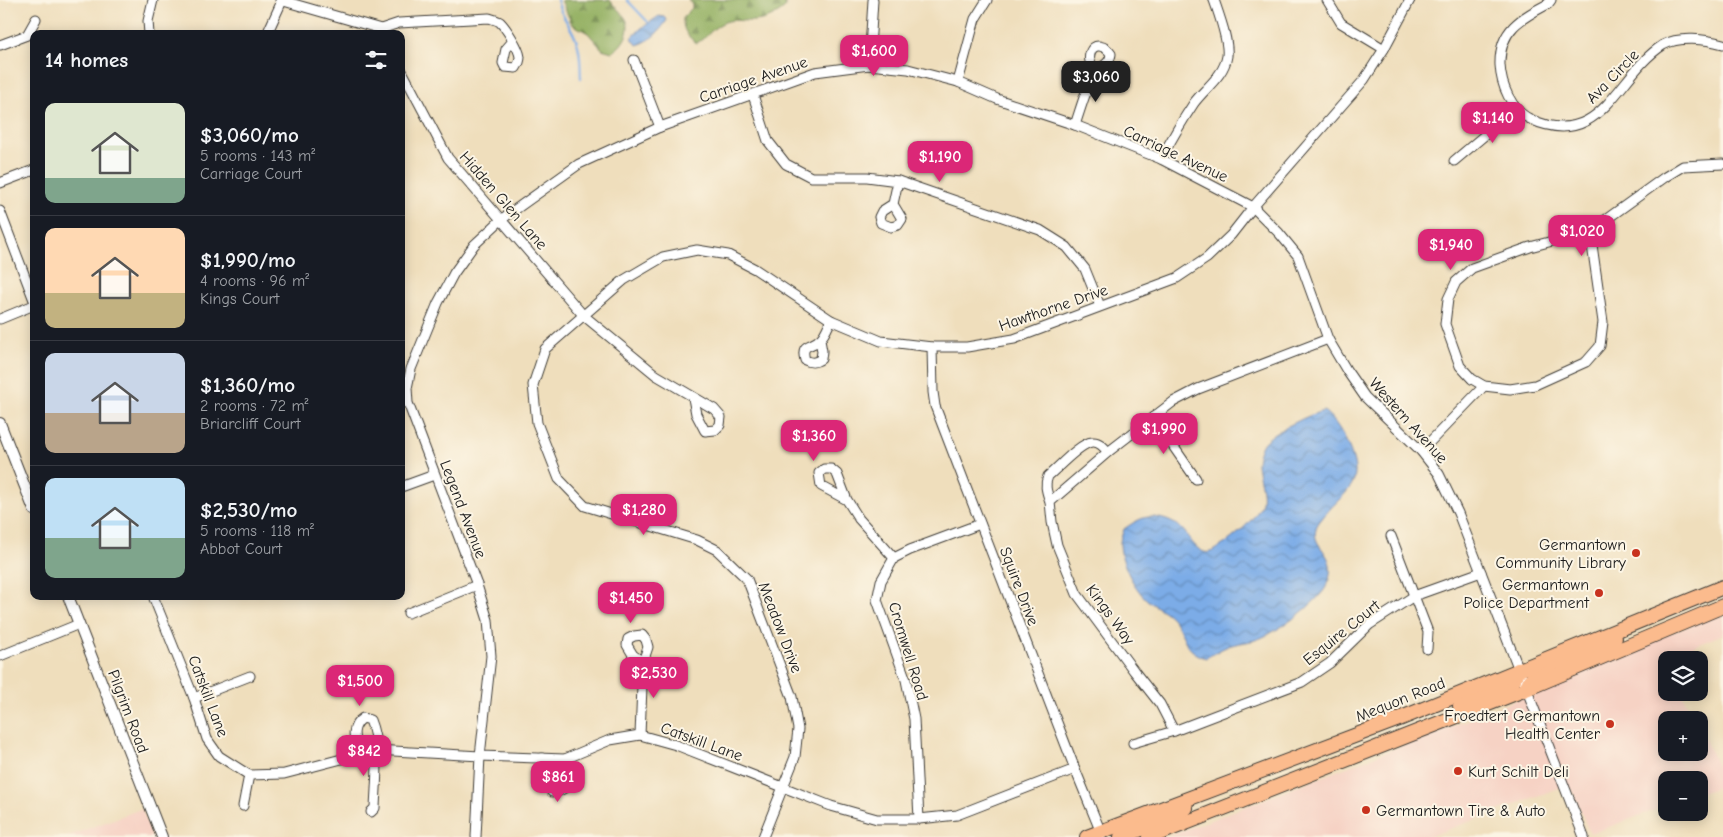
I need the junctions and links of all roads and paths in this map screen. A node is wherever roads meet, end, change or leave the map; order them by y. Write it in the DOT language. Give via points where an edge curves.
graph roads {
  1 [pos="153,0"];
  2 [pos="281,0"];
  3 [pos="873,0"];
  4 [pos="988,0"];
  5 [pos="1214,0"];
  6 [pos="1327,0"];
  7 [pos="1410,0"];
  8 [pos="1551,0"];
  9 [pos="36,19"];
  10 [pos="149,30"];
  11 [pos="269,30"];
  12 [pos="379,30"];
  13 [pos="384,30"];
  14 [pos="513,41"];
  15 [pos="1721,41"];
  16 [pos="0,45"];
  17 [pos="1384,49"];
  18 [pos="634,60"];
  19 [pos="869,65"];
  20 [pos="1094,73"];
  21 [pos="405,76"];
  22 [pos="958,82"];
  23 [pos="753,96"];
  24 [pos="1517,108"];
  25 [pos="1075,125"];
  26 [pos="660,127"];
  27 [pos="1161,159"];
  28 [pos="1454,161"];
  29 [pos="1723,164"];
  30 [pos="30,172"];
  31 [pos="898,181"];
  32 [pos="0,183"];
  33 [pos="893,204"];
  34 [pos="1253,207"];
  35 [pos="0,211"];
  36 [pos="502,219"];
  37 [pos="1590,231"];
  38 [pos="30,290"];
  39 [pos="1100,306"];
  40 [pos="30,307"];
  41 [pos="583,315"];
  42 [pos="0,319"];
  43 [pos="831,320"];
  44 [pos="1328,339"];
  45 [pos="820,340"];
  46 [pos="932,347"];
  47 [pos="405,366"];
  48 [pos="411,369"];
  49 [pos="1484,386"];
  50 [pos="692,398"];
  51 [pos="1152,417"];
  52 [pos="0,423"];
  53 [pos="1421,451"];
  54 [pos="1108,452"];
  55 [pos="434,475"];
  56 [pos="1196,478"];
  57 [pos="405,486"];
  58 [pos="30,500"];
  59 [pos="847,500"];
  60 [pos="1050,502"];
  61 [pos="980,524"];
  62 [pos="1391,536"];
  63 [pos="894,558"];
  64 [pos="1481,572"];
  65 [pos="477,585"];
  66 [pos="1723,587"];
  67 [pos="1414,596"];
  68 [pos="70,600"];
  69 [pos="155,600"];
  70 [pos="1723,606"];
  71 [pos="408,612"];
  72 [pos="1635,622"];
  73 [pos="79,624"];
  74 [pos="1427,649"];
  75 [pos="0,656"];
  76 [pos="643,662"];
  77 [pos="1518,669"];
  78 [pos="250,676"];
  79 [pos="1526,689"];
  80 [pos="194,698"];
  81 [pos="1394,721"];
  82 [pos="1430,726"];
  83 [pos="1174,731"];
  84 [pos="640,735"];
  85 [pos="1401,738"];
  86 [pos="1134,743"];
  87 [pos="376,750"];
  88 [pos="358,754"];
  89 [pos="480,756"];
  90 [pos="542,758"];
  91 [pos="565,759"];
  92 [pos="1075,770"];
  93 [pos="249,775"];
  94 [pos="783,787"];
  95 [pos="1211,791"];
  96 [pos="243,806"];
  97 [pos="371,812"];
  98 [pos="919,819"];
  99 [pos="1097,836"];
  100 [pos="162,837"];
  101 [pos="476,837"];
  102 [pos="763,837"];
  103 [pos="1120,837"];
  104 [pos="1150,837"];
  105 [pos="1584,837"];
  1 -- 10 [label="street"];
  2 -- 11 [label="street"];
  2 -- 12 [label="street"];
  3 -- 19 [label="street"];
  4 -- 22 [label="street" via="975,19"];
  5 -- 27 [label="street" via="1223,25 1227,56 1217,78 1196,100"];
  6 -- 17 [label="street" via="1341,22"];
  7 -- 17 [label="street, Hawthorne Drive"];
  8 -- 24 [label="street, Ava Circle" via="1520,20 1509,31 1502,47 1502,83"];
  9 -- 16 [label="street" via="27,35"];
  13 -- 14 [label="street" via="399,23 488,18 499,22"];
  15 -- 24 [label="street, Ava Circle" via="1676,40 1664,45 1601,110 1580,124 1563,127 1543,124 1523,115"];
  17 -- 34 [label="street, Hawthorne Drive" via="1364,80"];
  18 -- 26 [label="street"];
  19 -- 22 [label="street, Carriage Avenue" via="908,69"];
  19 -- 23 [label="street, Carriage Avenue" via="815,72"];
  20 -- 25 [label="street"];
  21 -- 36 [label="street, Hidden Glen Lane" via="448,158"];
  22 -- 25 [label="street, Carriage Avenue" via="997,99"];
  23 -- 26 [label="street, Carriage Avenue"];
  23 -- 31 [label="street" via="768,141 786,164 811,177"];
  24 -- 28 [label="street"];
  25 -- 27 [label="street, Carriage Avenue"];
  26 -- 36 [label="street, Carriage Avenue" via="579,164"];
  27 -- 34 [label="street, Carriage Avenue"];
  29 -- 37 [label="street" via="1683,166"];
  30 -- 32 [label="street"];
  31 -- 33 [label="street"];
  31 -- 39 [label="street" via="1040,230 1067,247 1085,269"];
  34 -- 39 [label="street, Hawthorne Drive" via="1207,258 1177,278"];
  34 -- 44 [label="street, Western Avenue" via="1298,256"];
  35 -- 38 [label="street"];
  36 -- 41 [label="street, Hidden Glen Lane"];
  36 -- 48 [label="street, Legend Avenue" via="474,245 454,273"];
  37 -- 49 [label="street" via="1603,322 1600,346 1586,362 1535,385 1510,389"];
  37 -- 49 [label="street" via="1530,247 1472,268 1456,282 1448,299 1445,324 1460,366"];
  39 -- 46 [label="street, Hawthorne Drive" via="1014,340 967,348"];
  40 -- 42 [label="street"];
  41 -- 43 [label="street, Hawthorne Drive" via="624,280 663,256 696,250 728,255 755,269"];
  41 -- 50 [label="street, Hidden Glen Lane" via="656,375"];
  41 -- 94 [label="street, Meadow Drive" via="545,349 533,385 537,423 559,479 585,506 697,540 717,550 747,578 792,697 798,729 795,757"];
  43 -- 45 [label="street"];
  43 -- 46 [label="street, Hawthorne Drive" via="880,341"];
  44 -- 51 [label="street" via="1198,389"];
  44 -- 53 [label="street, Western Avenue" via="1365,397"];
  46 -- 61 [label="street, Squire Drive" via="935,406"];
  47 -- 48 [label="street"];
  48 -- 55 [label="street, Legend Avenue" via="408,404"];
  49 -- 53 [label="street"];
  51 -- 54 [label="street"];
  51 -- 56 [label="street"];
  52 -- 58 [label="street"];
  53 -- 64 [label="street, Western Avenue" via="1439,474"];
  54 -- 60 [label="street"];
  54 -- 60 [label="street, Kings Way" via="1097,442 1085,445 1048,476 1045,488"];
  55 -- 57 [label="street"];
  55 -- 65 [label="street, Legend Avenue"];
  59 -- 63 [label="street" via="859,519"];
  60 -- 83 [label="street, Kings Way" via="1057,545 1077,594 1160,704"];
  61 -- 63 [label="street"];
  61 -- 92 [label="street, Squire Drive"];
  62 -- 67 [label="street"];
  63 -- 98 [label="street, Cromwell Road" via="881,581 878,600 906,680 914,719"];
  64 -- 67 [label="street, Esquire Court"];
  64 -- 77 [label="street, Western Avenue"];
  65 -- 71 [label="street"];
  65 -- 89 [label="street, Legend Avenue" via="488,620 491,656"];
  66 -- 72 [label="main road, Mequon Road"];
  67 -- 74 [label="street" via="1428,632"];
  67 -- 83 [label="street, Esquire Court" via="1369,625 1330,664 1302,682"];
  68 -- 73 [label="street, Pilgrim Road"];
  69 -- 80 [label="street, Catskill Lane"];
  70 -- 79 [label="main road"];
  72 -- 77 [label="main road, Mequon Road"];
  72 -- 79 [label="main road" via="1593,650 1536,675"];
  73 -- 75 [label="street"];
  73 -- 100 [label="street, Pilgrim Road"];
  76 -- 84 [label="street"];
  77 -- 79 [label="street, Western Avenue"];
  77 -- 81 [label="main road, Mequon Road"];
  77 -- 82 [label="main road" via="1513,680 1505,686 1453,710"];
  78 -- 80 [label="street"];
  79 -- 82 [label="main road"];
  79 -- 105 [label="street, Western Avenue"];
  80 -- 93 [label="street, Catskill Lane" via="207,739 219,756"];
  81 -- 85 [label="main road"];
  81 -- 95 [label="main road, Mequon Road"];
  82 -- 85 [label="main road"];
  83 -- 86 [label="street, Esquire Court"];
  84 -- 91 [label="street, Catskill Lane" via="610,740"];
  84 -- 94 [label="street, Catskill Lane" via="676,745"];
  85 -- 104 [label="main road"];
  87 -- 88 [label="street, Catskill Lane"];
  87 -- 88 [label="street" via="374,729 370,720 362,718 356,722 354,730"];
  87 -- 89 [label="street, Catskill Lane"];
  87 -- 97 [label="street" via="375,808"];
  88 -- 93 [label="street, Catskill Lane" via="284,774"];
  89 -- 90 [label="street, Catskill Lane"];
  89 -- 101 [label="street, Legend Avenue"];
  90 -- 91 [label="street, Catskill Lane"];
  90 -- 91 [label="street" via="544,777 552,792 566,788 569,780"];
  92 -- 98 [label="street, Catskill Lane" via="957,815"];
  92 -- 99 [label="street, Squire Drive"];
  93 -- 96 [label="street"];
  94 -- 98 [label="street, Catskill Lane" via="876,819"];
  94 -- 102 [label="street, Meadow Drive"];
  95 -- 99 [label="main road, Mequon Road"];
  95 -- 103 [label="main road" via="1162,821"];
}
